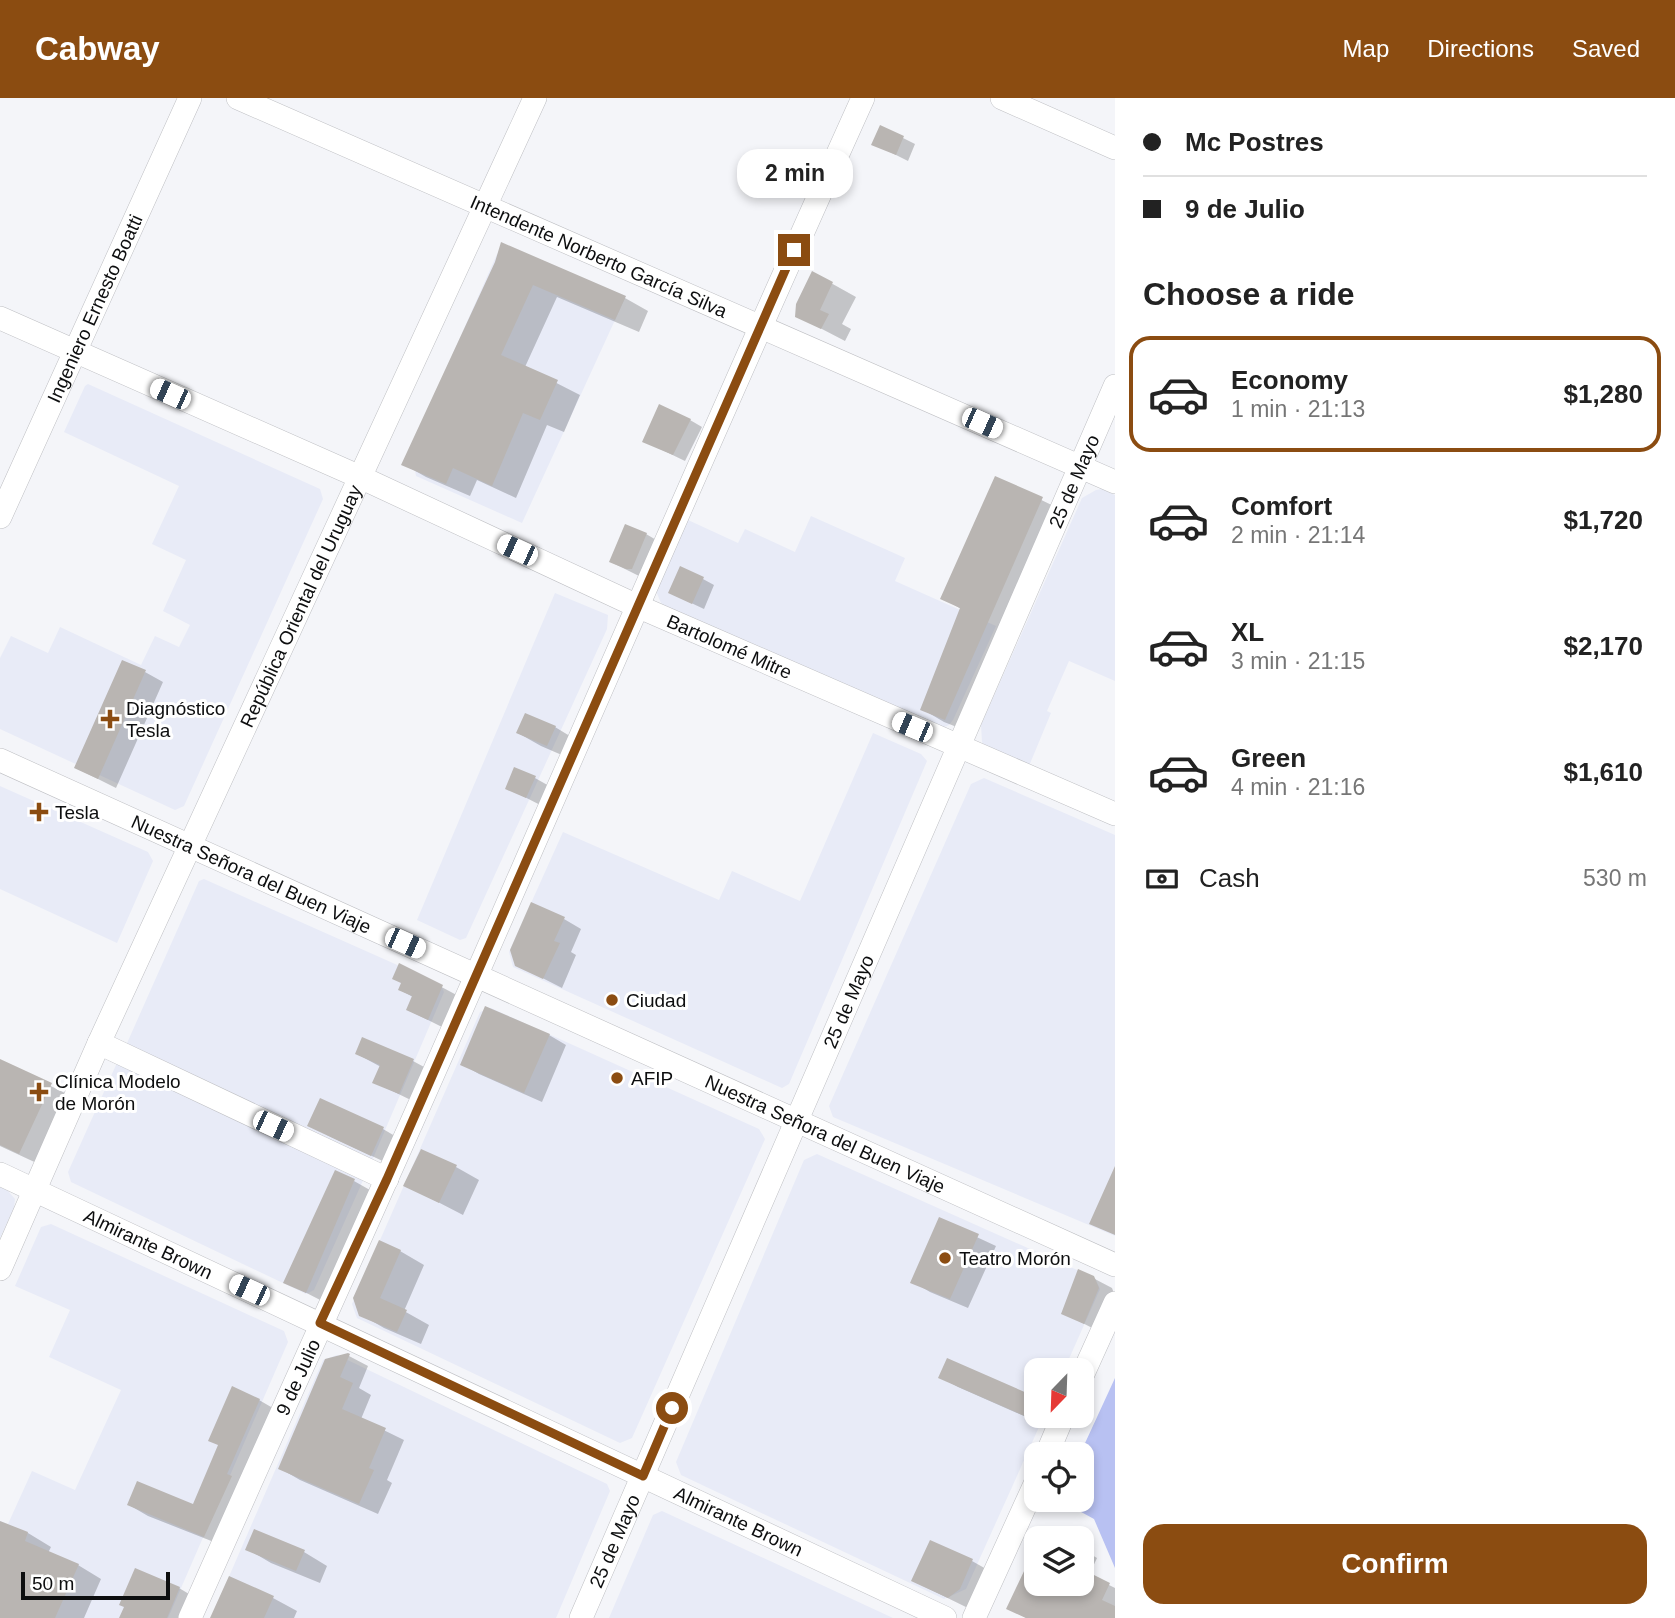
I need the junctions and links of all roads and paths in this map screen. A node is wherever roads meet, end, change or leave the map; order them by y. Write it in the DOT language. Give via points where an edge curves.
graph roads {
  1 [pos="190,98"];
  2 [pos="238,98"];
  3 [pos="534,98"];
  4 [pos="863,98"];
  5 [pos="1002,98"];
  6 [pos="1115,148"];
  7 [pos="486,205"];
  8 [pos="0,318"];
  9 [pos="760,325"];
  10 [pos="75,352"];
  11 [pos="1115,386"];
  12 [pos="1080,466"];
  13 [pos="360,477"];
  14 [pos="1115,482"];
  15 [pos="0,517"];
  16 [pos="637,606"];
  17 [pos="958,746"];
  18 [pos="0,760"];
  19 [pos="1115,814"];
  20 [pos="191,846"];
  21 [pos="476,976"];
  22 [pos="99,1043"];
  23 [pos="797,1123"];
  24 [pos="0,1174"];
  25 [pos="387,1179"];
  26 [pos="34,1190"];
  27 [pos="1115,1265"];
  28 [pos="0,1269"];
  29 [pos="1115,1303"];
  30 [pos="320,1323"];
  31 [pos="1090,1358"];
  32 [pos="643,1476"];
  33 [pos="1024,1508"];
  34 [pos="190,1618"];
  35 [pos="582,1618"];
  36 [pos="945,1618"];
  37 [pos="974,1618"];
  1 -- 10 [label="street, Ingeniero Ernesto Boatti"];
  2 -- 7 [label="street, Intendente Norberto García Silva"];
  3 -- 7 [label="street, República Oriental del Uruguay"];
  4 -- 9 [label="street, 9 de Julio"];
  5 -- 6 [label="street"];
  7 -- 9 [label="street, Intendente Norberto García Silva"];
  7 -- 13 [label="street, República Oriental del Uruguay"];
  8 -- 10 [label="street, Bartolomé Mitre"];
  9 -- 12 [label="street, Intendente Norberto García Silva"];
  9 -- 16 [label="street, 9 de Julio"];
  10 -- 13 [label="street, Bartolomé Mitre"];
  10 -- 15 [label="street, Ingeniero Ernesto Boatti"];
  11 -- 12 [label="street, 25 de Mayo"];
  12 -- 14 [label="street, Intendente Norberto García Silva"];
  12 -- 17 [label="street, 25 de Mayo"];
  13 -- 16 [label="street, Bartolomé Mitre"];
  13 -- 20 [label="street, República Oriental del Uruguay"];
  16 -- 17 [label="street, Bartolomé Mitre"];
  16 -- 21 [label="street, 9 de Julio"];
  17 -- 19 [label="street, Bartolomé Mitre"];
  17 -- 23 [label="street, 25 de Mayo"];
  18 -- 20 [label="street, Nuestra Señora del Buen Viaje"];
  20 -- 21 [label="street, Nuestra Señora del Buen Viaje"];
  20 -- 22 [label="street, República Oriental del Uruguay"];
  21 -- 23 [label="street, Nuestra Señora del Buen Viaje"];
  21 -- 25 [label="street, 9 de Julio"];
  22 -- 25 [label="street"];
  22 -- 26 [label="street, República Oriental del Uruguay"];
  23 -- 27 [label="street, Nuestra Señora del Buen Viaje"];
  23 -- 32 [label="street, 25 de Mayo"];
  24 -- 26 [label="street, Almirante Brown"];
  25 -- 30 [label="street, 9 de Julio"];
  26 -- 28 [label="street, República Oriental del Uruguay"];
  26 -- 30 [label="street, Almirante Brown"];
  29 -- 31 [label="street"];
  30 -- 32 [label="street, Almirante Brown"];
  30 -- 34 [label="street, 9 de Julio"];
  32 -- 35 [label="street, 25 de Mayo"];
  32 -- 36 [label="street, Almirante Brown"];
  33 -- 37 [label="street"];
}
